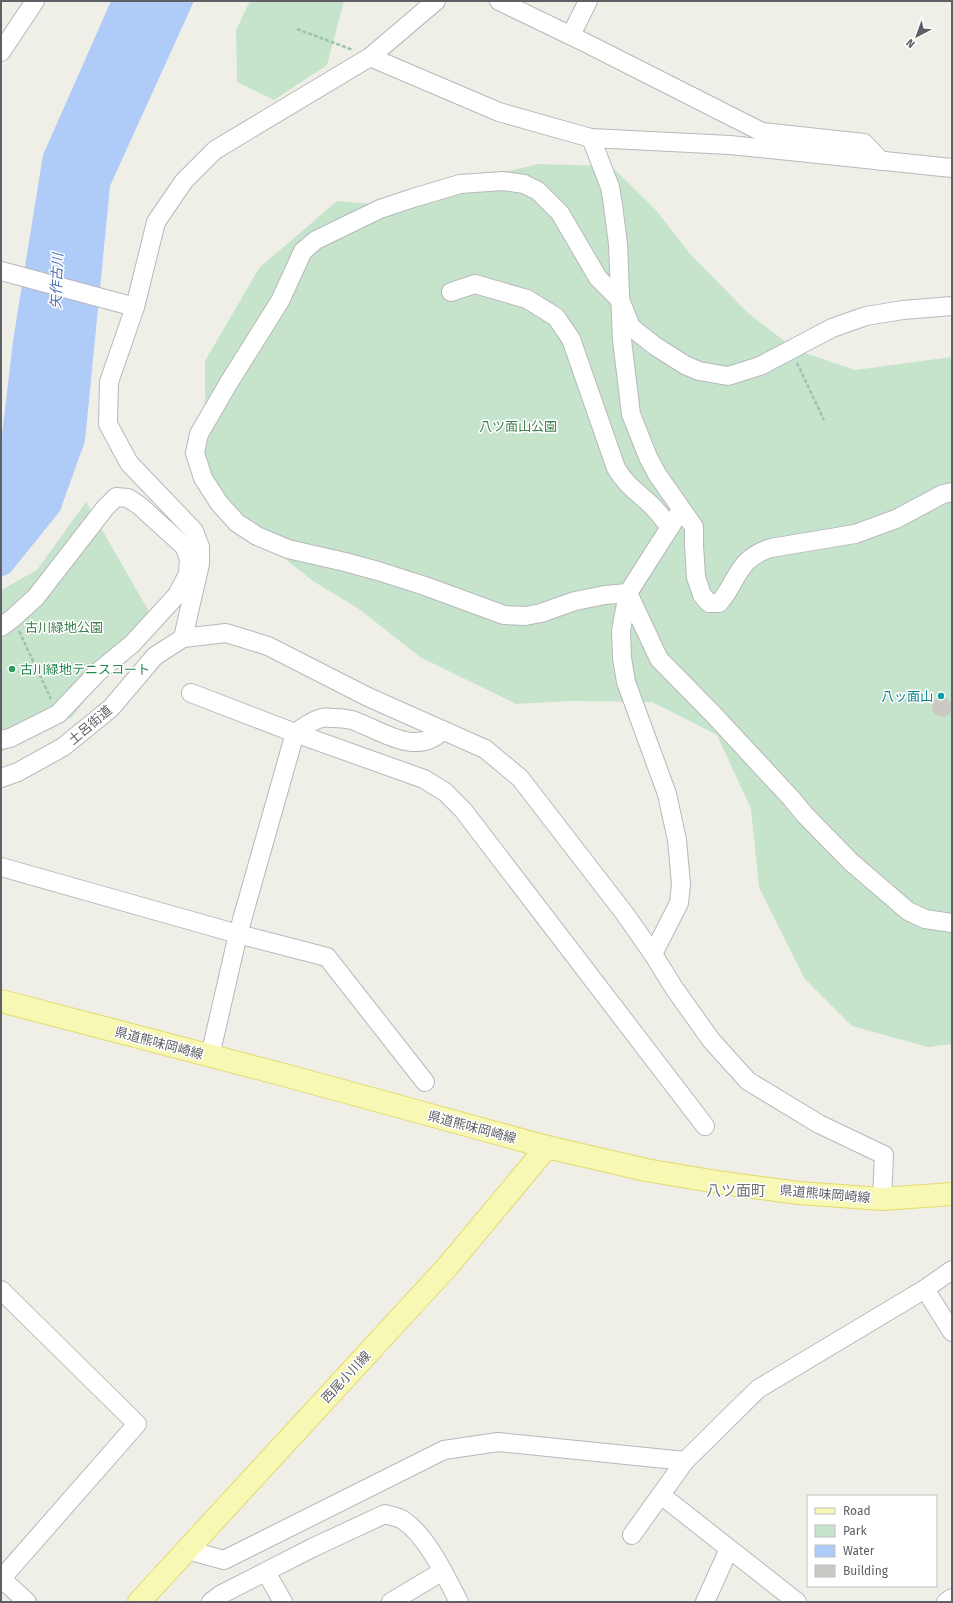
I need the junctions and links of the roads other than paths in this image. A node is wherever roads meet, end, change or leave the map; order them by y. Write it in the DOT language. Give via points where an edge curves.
graph roads {
  1 [pos="35,1"];
  2 [pos="436,1"];
  3 [pos="499,1"];
  4 [pos="588,1"];
  5 [pos="571,35"];
  6 [pos="1,52"];
  7 [pos="370,57"];
  8 [pos="591,138"];
  9 [pos="881,161"];
  10 [pos="952,168"];
  11 [pos="7,273"];
  12 [pos="451,292"];
  13 [pos="620,300"];
  14 [pos="952,306"];
  15 [pos="135,307"];
  16 [pos="952,492"];
  17 [pos="681,510"];
  18 [pos="670,527"];
  19 [pos="192,547"];
  20 [pos="628,593"];
  21 [pos="190,605"];
  22 [pos="7,622"];
  23 [pos="226,633"];
  24 [pos="183,638"];
  25 [pos="191,693"];
  26 [pos="443,730"];
  27 [pos="295,733"];
  28 [pos="1,740"];
  29 [pos="1,778"];
  30 [pos="1,867"];
  31 [pos="952,923"];
  32 [pos="238,934"];
  33 [pos="654,954"];
  34 [pos="1,1001"];
  35 [pos="210,1056"];
  36 [pos="425,1082"];
  37 [pos="705,1126"];
  38 [pos="547,1147"];
  39 [pos="952,1194"];
  40 [pos="882,1199"];
  41 [pos="952,1270"];
  42 [pos="925,1289"];
  43 [pos="1,1290"];
  44 [pos="952,1332"];
  45 [pos="685,1461"];
  46 [pos="661,1495"];
  47 [pos="632,1535"];
  48 [pos="729,1549"];
  49 [pos="187,1550"];
  50 [pos="443,1571"];
  51 [pos="266,1572"];
  52 [pos="1,1578"];
  53 [pos="952,1598"];
  54 [pos="26,1602"];
  55 [pos="139,1602"];
  56 [pos="211,1602"];
  57 [pos="283,1602"];
  58 [pos="390,1602"];
  59 [pos="459,1602"];
  60 [pos="705,1602"];
  61 [pos="797,1602"];
  62 [pos="946,1602"];
  1 -- 6 [label="street"];
  2 -- 7 [label="street"];
  3 -- 5 [label="street"];
  4 -- 5 [label="street"];
  5 -- 9 [label="street" via="762,132 864,143"];
  7 -- 8 [label="street" via="499,112"];
  7 -- 15 [label="street" via="215,150 184,181 156,222"];
  8 -- 9 [label="street" via="730,145"];
  8 -- 13 [label="street" via="610,188 618,244"];
  9 -- 10 [label="street"];
  11 -- 15 [label="street"];
  12 -- 18 [label="street" via="476,284 527,298 556,317 571,339 616,468 632,490 649,503"];
  13 -- 14 [label="street" via="631,327 655,346 699,371 728,376 760,366 832,328 866,316"];
  13 -- 17 [label="street" via="631,414 656,474"];
  13 -- 20 [label="street" via="598,278 560,213 538,191 524,184 503,181 460,184 380,209 316,240 303,251 280,301 199,434 195,453 203,478 219,503 237,523 257,536 288,549 378,571 504,615 525,616 605,594"];
  15 -- 19 [label="street" via="109,382 108,424 130,463 194,531"];
  16 -- 17 [label="street" via="943,494 896,519 855,534 758,552 742,568 719,604 709,604 700,590 696,571 694,527"];
  17 -- 18 [label="street"];
  18 -- 20 [label="street"];
  19 -- 21 [label="street" via="200,564"];
  19 -- 22 [label="street" via="128,498 116,497 36,596"];
  19 -- 28 [label="street" via="188,574 177,595 132,644 98,672 58,714"];
  20 -- 31 [label="street" via="659,660 851,862 908,912 925,919"];
  20 -- 33 [label="street" via="621,632 626,682 667,794 677,840 681,884 679,903"];
  21 -- 23 [label="street" via="197,620 205,628"];
  21 -- 24 [label="street"];
  23 -- 24 [label="street"];
  23 -- 26 [label="street" via="268,646 368,697"];
  24 -- 29 [label="street, 土呂街道" via="155,656 111,708 63,747 18,772"];
  25 -- 27 [label="street"];
  26 -- 27 [label="street" via="428,740 409,742 351,720 322,718"];
  26 -- 33 [label="street" via="485,749 520,778"];
  27 -- 32 [label="street"];
  27 -- 37 [label="street" via="424,778 445,792 463,810"];
  30 -- 32 [label="street"];
  32 -- 35 [label="street"];
  32 -- 36 [label="street" via="327,957"];
  33 -- 40 [label="street" via="674,988 711,1040 748,1081 819,1124 884,1155"];
  34 -- 35 [label="main road, 県道熊味岡崎線"];
  35 -- 38 [label="main road, 県道熊味岡崎線"];
  38 -- 40 [label="main road, 県道熊味岡崎線" via="646,1170 722,1183 800,1193"];
  38 -- 49 [label="main road, 西尾小川線" via="448,1266"];
  39 -- 40 [label="main road, 県道熊味岡崎線"];
  41 -- 42 [label="street"];
  42 -- 44 [label="street"];
  42 -- 45 [label="street" via="758,1388"];
  43 -- 52 [label="street" via="137,1424"];
  45 -- 46 [label="street"];
  45 -- 49 [label="street" via="498,1442 444,1450 224,1560"];
  46 -- 47 [label="street"];
  46 -- 48 [label="street"];
  48 -- 60 [label="street"];
  48 -- 61 [label="street"];
  49 -- 55 [label="main road, 西尾小川線"];
  50 -- 51 [label="street" via="417,1532 402,1519 385,1514"];
  50 -- 58 [label="street"];
  50 -- 59 [label="street"];
  51 -- 56 [label="street"];
  51 -- 57 [label="street"];
  52 -- 54 [label="street"];
  53 -- 62 [label="street"];
}
